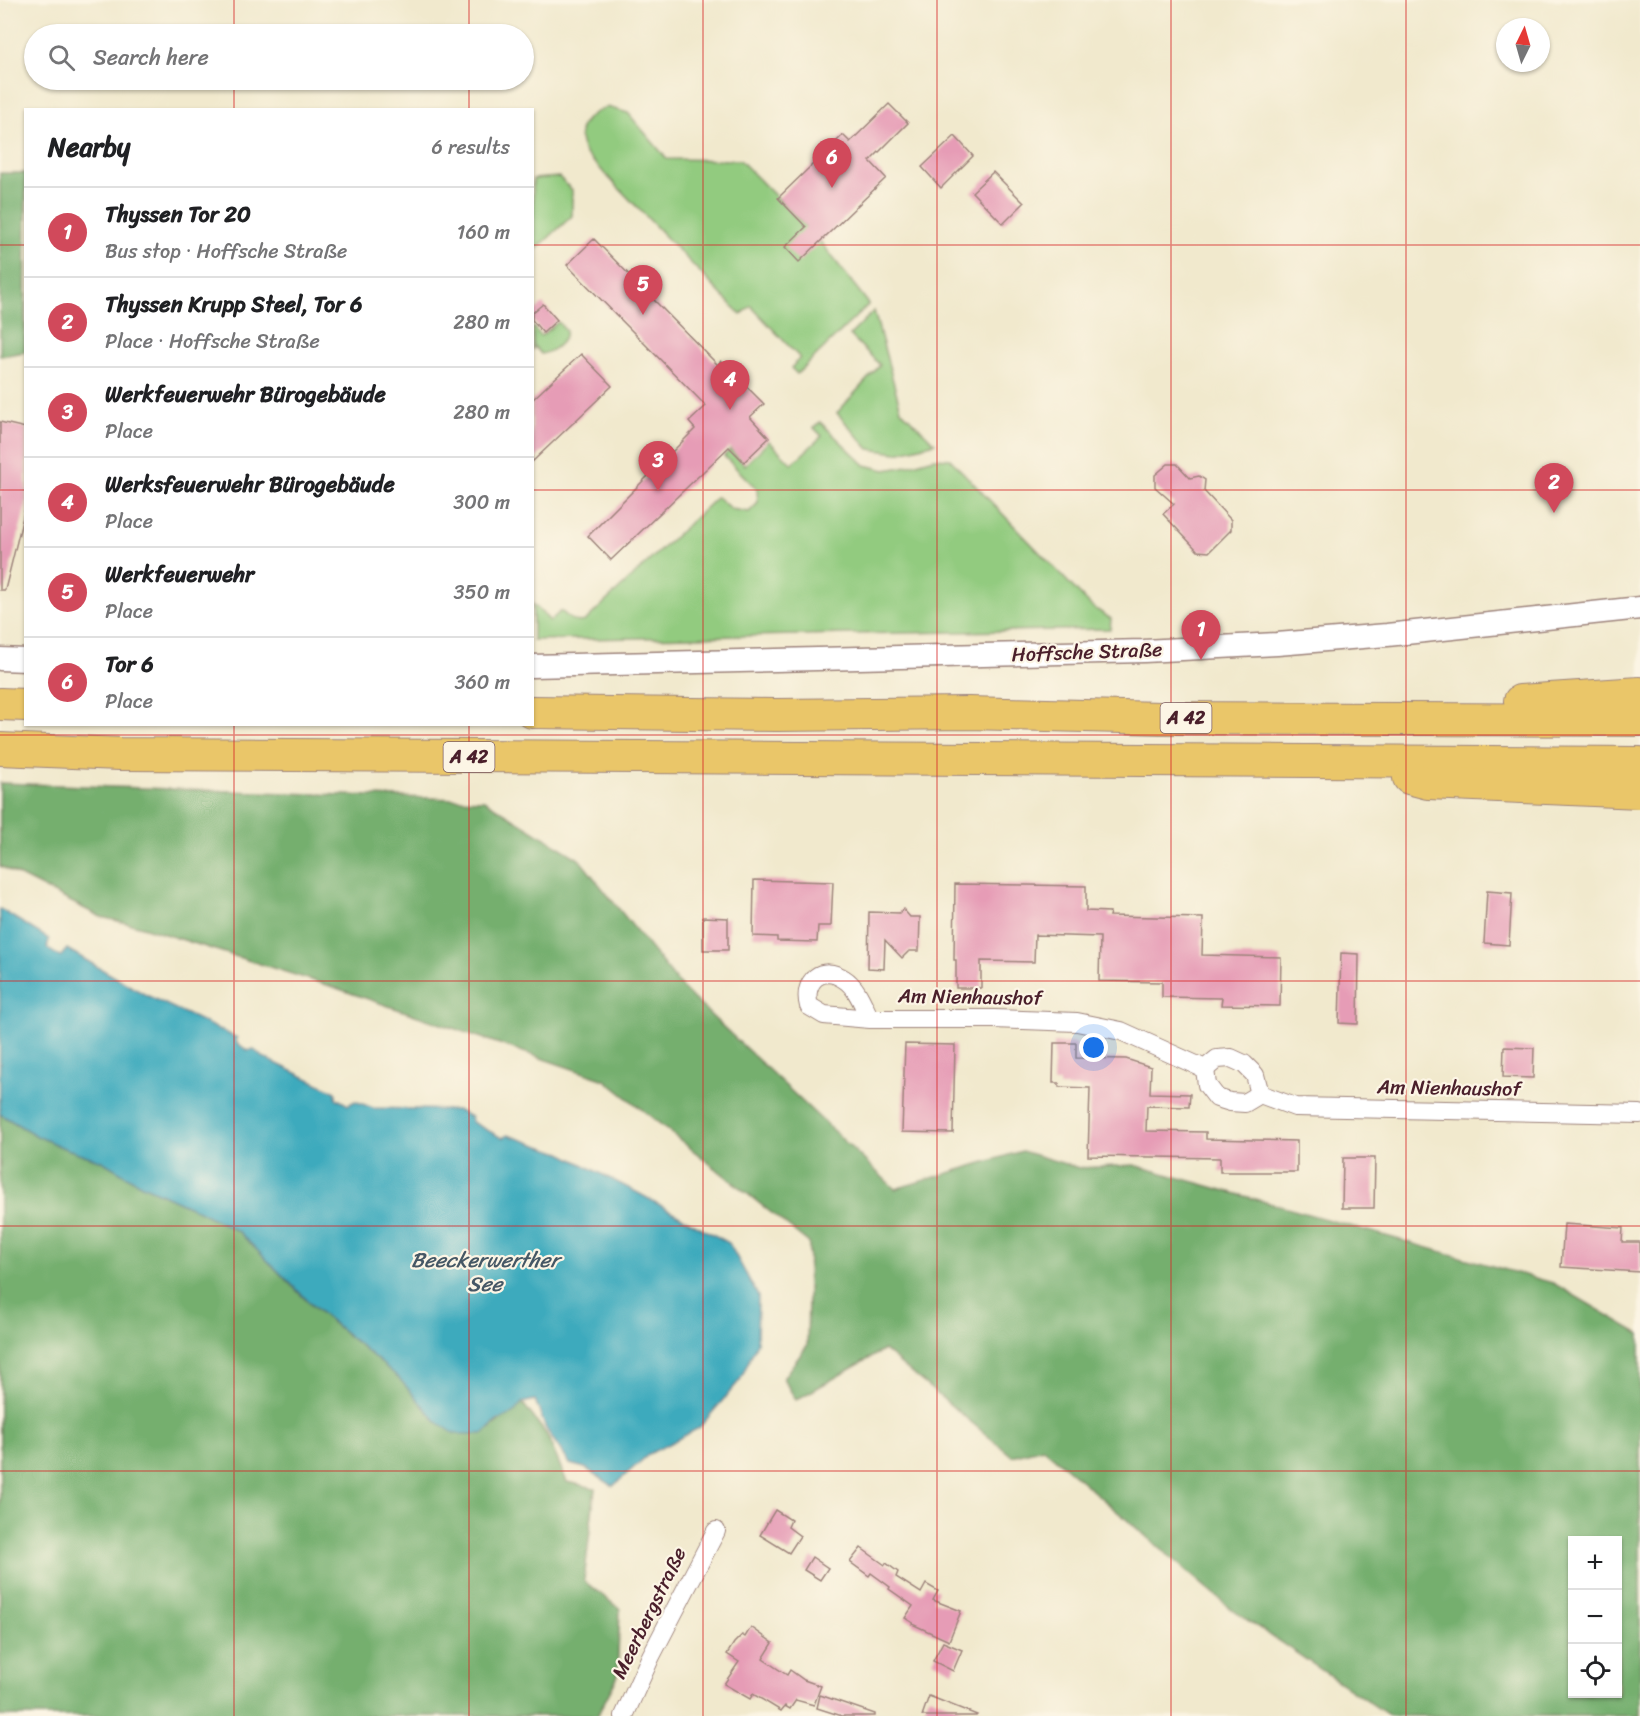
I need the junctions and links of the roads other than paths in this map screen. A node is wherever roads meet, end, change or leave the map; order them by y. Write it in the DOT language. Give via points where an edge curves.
graph roads {
  1 [pos="1640,608"];
  2 [pos="0,659"];
  3 [pos="24,660"];
  4 [pos="534,666"];
  5 [pos="1640,693"];
  6 [pos="0,704"];
  7 [pos="24,705"];
  8 [pos="534,712"];
  9 [pos="1404,719"];
  10 [pos="1640,720"];
  11 [pos="0,749"];
  12 [pos="1354,761"];
  13 [pos="1640,763"];
  14 [pos="1640,792"];
  15 [pos="870,1019"];
  16 [pos="1205,1069"];
  17 [pos="1260,1094"];
  18 [pos="1640,1114"];
  19 [pos="716,1531"];
  20 [pos="624,1716"];
  1 -- 4 [label="street, Hoffsche Straße" via="1277,644"];
  2 -- 3 [label="street"];
  5 -- 9 [label="highway" via="1535,699"];
  6 -- 7 [label="highway"];
  8 -- 9 [label="highway, A 42"];
  9 -- 10 [label="highway, A 42"];
  11 -- 12 [label="highway, A 42" via="132,754"];
  12 -- 13 [label="highway, A 42"];
  12 -- 14 [label="highway" via="1428,783"];
  15 -- 16 [label="street, Am Nienhaushof" via="1077,1022 1120,1031"];
  16 -- 17 [label="street" via="1207,1085 1216,1098 1245,1103"];
  16 -- 17 [label="street" via="1217,1059 1231,1058 1255,1075"];
  17 -- 18 [label="street, Am Nienhaushof" via="1295,1107"];
  19 -- 20 [label="street, Meerbergstraße"];
}
